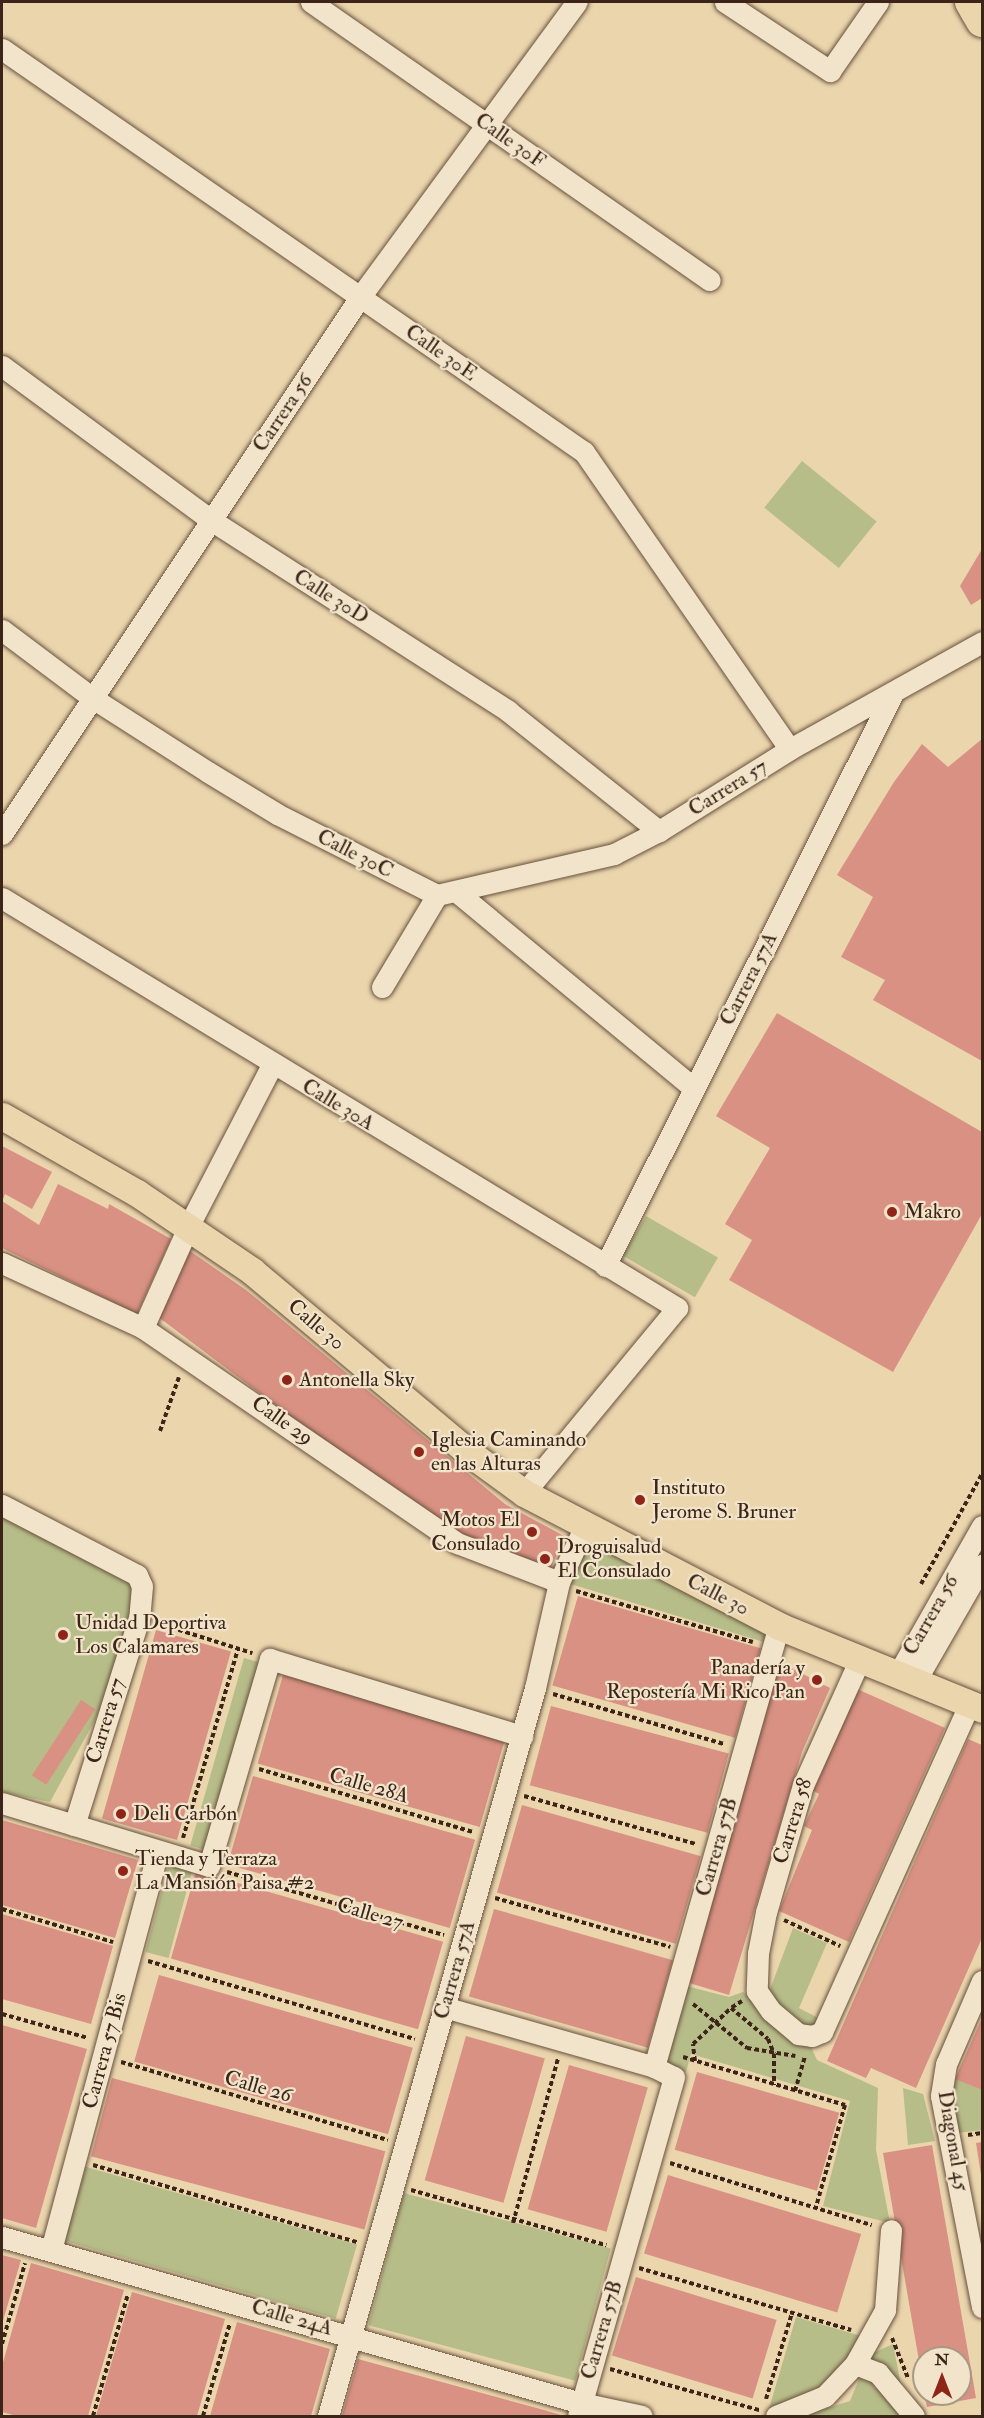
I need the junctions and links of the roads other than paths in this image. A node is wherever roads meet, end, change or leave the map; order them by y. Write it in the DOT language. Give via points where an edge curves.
graph roads {
  1 [pos="311,2"];
  2 [pos="577,2"];
  3 [pos="725,2"];
  4 [pos="878,2"];
  5 [pos="971,2"];
  6 [pos="982,21"];
  7 [pos="2,50"];
  8 [pos="488,126"];
  9 [pos="710,280"];
  10 [pos="360,297"];
  11 [pos="2,366"];
  12 [pos="211,520"];
  13 [pos="2,630"];
  14 [pos="982,642"];
  15 [pos="893,693"];
  16 [pos="94,699"];
  17 [pos="789,749"];
  18 [pos="659,831"];
  19 [pos="2,834"];
  20 [pos="447,894"];
  21 [pos="2,898"];
  22 [pos="382,987"];
  23 [pos="272,1065"];
  24 [pos="694,1088"];
  25 [pos="2,1116"];
  26 [pos="189,1225"];
  27 [pos="2,1263"];
  28 [pos="605,1266"];
  29 [pos="143,1328"];
  30 [pos="524,1493"];
  31 [pos="2,1505"];
  32 [pos="585,1526"];
  33 [pos="982,1526"];
  34 [pos="982,1565"];
  35 [pos="559,1584"];
  36 [pos="776,1637"];
  37 [pos="860,1659"];
  38 [pos="907,1677"];
  39 [pos="976,1706"];
  40 [pos="522,1736"];
  41 [pos="2,1803"];
  42 [pos="74,1825"];
  43 [pos="168,1854"];
  44 [pos="982,1981"];
  45 [pos="444,2007"];
  46 [pos="657,2059"];
  47 [pos="891,2230"];
  48 [pos="2,2237"];
  49 [pos="51,2250"];
  50 [pos="982,2307"];
  51 [pos="349,2335"];
  52 [pos="855,2364"];
  53 [pos="579,2410"];
  54 [pos="913,2414"];
  55 [pos="328,2416"];
  56 [pos="642,2416"];
  57 [pos="776,2416"];
  1 -- 8 [label="street, Calle 30F"];
  2 -- 8 [label="street, Carrera 56"];
  3 -- 4 [label="street" via="830,71"];
  5 -- 6 [label="highway"];
  7 -- 10 [label="street, Calle 30E"];
  8 -- 9 [label="street, Calle 30F"];
  8 -- 10 [label="street, Carrera 56"];
  10 -- 12 [label="street, Carrera 56"];
  10 -- 17 [label="street, Calle 30E" via="584,453"];
  11 -- 12 [label="street, Calle 30D"];
  12 -- 16 [label="street, Carrera 56"];
  12 -- 18 [label="street, Calle 30D" via="508,711"];
  13 -- 16 [label="street, Calle 30C"];
  14 -- 15 [label="street, Carrera 57"];
  15 -- 17 [label="street, Carrera 57"];
  15 -- 24 [label="street, Carrera 57A"];
  16 -- 19 [label="street, Carrera 56"];
  16 -- 20 [label="street, Calle 30C" via="277,814"];
  17 -- 18 [label="street, Carrera 57"];
  18 -- 20 [label="street, Carrera 57" via="591,861"];
  20 -- 22 [label="street"];
  20 -- 24 [label="street, Calle 30C"];
  21 -- 23 [label="street, Calle 30A"];
  23 -- 26 [label="street"];
  23 -- 28 [label="street, Calle 30A"];
  24 -- 28 [label="street, Carrera 57A"];
  25 -- 26 [label="main road, Calle 30"];
  26 -- 29 [label="street"];
  26 -- 30 [label="main road, Calle 30" via="252,1271 468,1452"];
  27 -- 29 [label="street, Calle 29"];
  28 -- 30 [label="street, Calle 30A" via="677,1308"];
  29 -- 35 [label="street, Calle 29" via="457,1543"];
  30 -- 32 [label="main road, Calle 30"];
  31 -- 42 [label="street, Carrera 57" via="137,1575 143,1593 139,1618"];
  32 -- 35 [label="street, Carrera 57A"];
  32 -- 36 [label="main road, Calle 30"];
  33 -- 38 [label="street, Carrera 56"];
  34 -- 38 [label="street, Carrera 56"];
  35 -- 40 [label="street, Carrera 57A"];
  36 -- 37 [label="main road, Calle 30"];
  36 -- 46 [label="street, Carrera 57B"];
  37 -- 38 [label="main road, Calle 30"];
  37 -- 39 [label="street, Carrera 58" via="807,1773 766,1912 758,1953 757,1991 789,2028 806,2036 817,2035"];
  38 -- 39 [label="main road, Calle 30"];
  40 -- 43 [label="street" via="270,1659 208,1866"];
  40 -- 45 [label="street, Carrera 57A"];
  41 -- 42 [label="street"];
  42 -- 43 [label="street"];
  43 -- 49 [label="street, Carrera 57 Bis" via="131,1952"];
  44 -- 50 [label="street, Diagonal 45" via="946,2064 941,2096"];
  45 -- 46 [label="street" via="563,2041"];
  45 -- 51 [label="street, Carrera 57A"];
  46 -- 53 [label="street, Carrera 57B" via="671,2073 673,2085"];
  47 -- 52 [label="street" via="885,2310"];
  48 -- 49 [label="street, Calle 24A"];
  49 -- 51 [label="street, Calle 24A"];
  51 -- 53 [label="street, Calle 24A"];
  51 -- 55 [label="street, Carrera 57A"];
  52 -- 54 [label="street" via="878,2373"];
  52 -- 57 [label="street" via="825,2396"];
  53 -- 56 [label="street, Calle 24A"];
}
